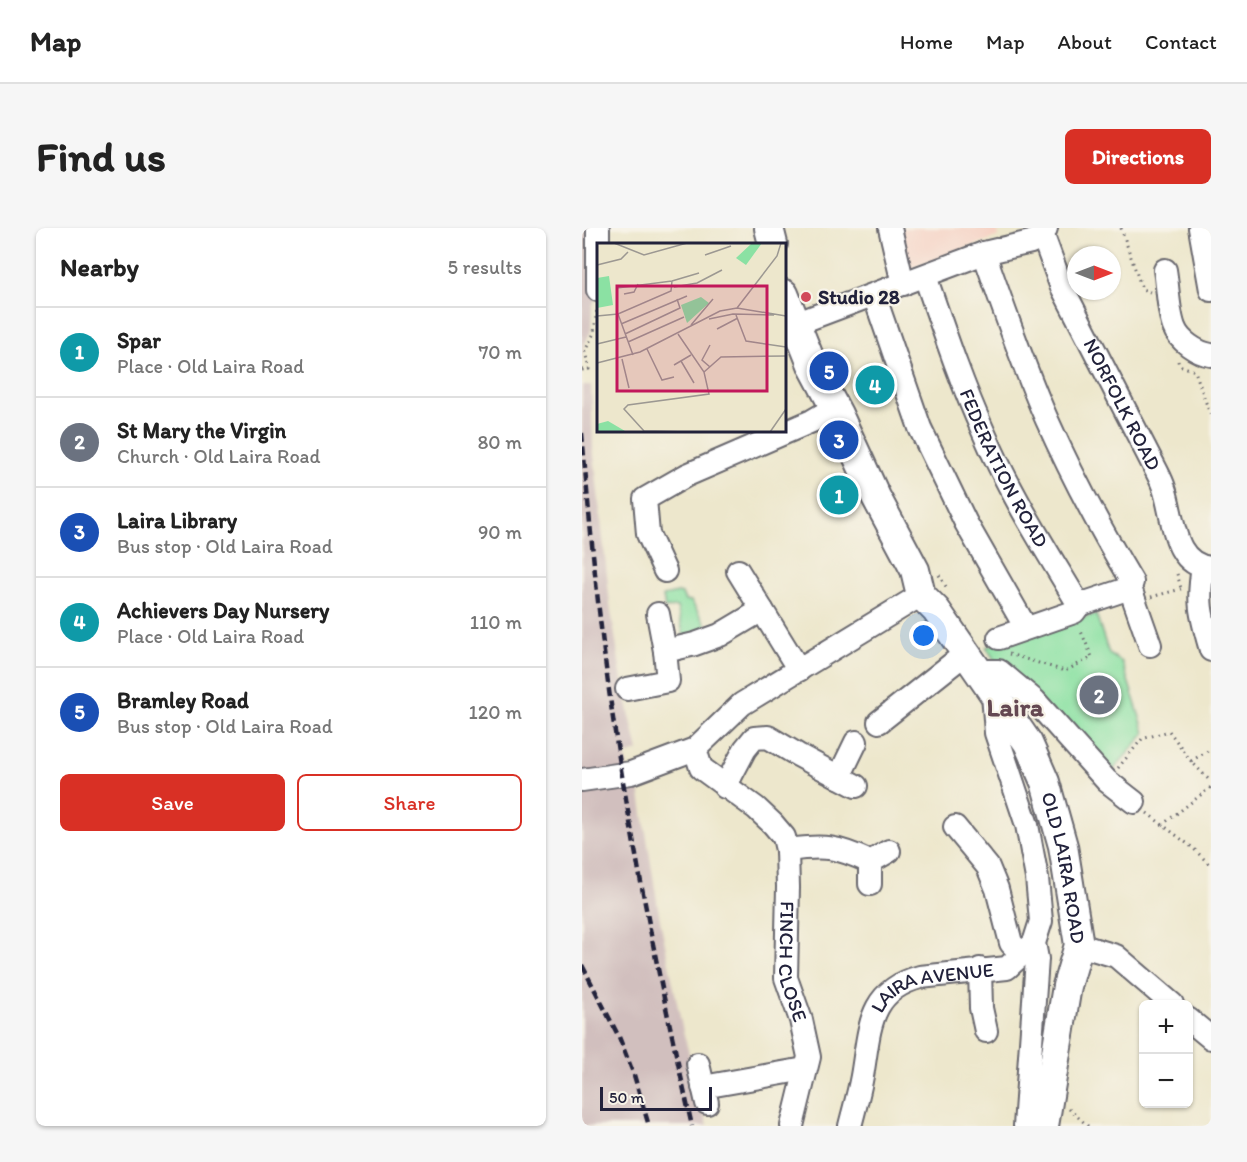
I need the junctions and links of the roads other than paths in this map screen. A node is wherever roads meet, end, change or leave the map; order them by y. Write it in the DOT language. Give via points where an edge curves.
graph roads {
  1 [pos="769,228"];
  2 [pos="890,228"];
  3 [pos="1200,228"];
  4 [pos="1045,232"];
  5 [pos="773,243"];
  6 [pos="984,253"];
  7 [pos="1165,270"];
  8 [pos="925,276"];
  9 [pos="903,284"];
  10 [pos="1211,290"];
  11 [pos="874,295"];
  12 [pos="786,299"];
  13 [pos="795,324"];
  14 [pos="1211,355"];
  15 [pos="834,408"];
  16 [pos="1207,568"];
  17 [pos="738,571"];
  18 [pos="665,572"];
  19 [pos="1133,594"];
  20 [pos="921,596"];
  21 [pos="1076,608"];
  22 [pos="762,610"];
  23 [pos="658,614"];
  24 [pos="1026,628"];
  25 [pos="1150,645"];
  26 [pos="1002,646"];
  27 [pos="1211,650"];
  28 [pos="665,651"];
  29 [pos="799,670"];
  30 [pos="979,672"];
  31 [pos="627,689"];
  32 [pos="879,722"];
  33 [pos="856,742"];
  34 [pos="695,749"];
  35 [pos="582,780"];
  36 [pos="725,787"];
  37 [pos="1134,802"];
  38 [pos="955,827"];
  39 [pos="787,850"];
  40 [pos="876,866"];
  41 [pos="1079,945"];
  42 [pos="1028,949"];
  43 [pos="980,969"];
  44 [pos="1166,1000"];
  45 [pos="1193,1023"];
  46 [pos="986,1031"];
  47 [pos="1211,1038"];
  48 [pos="698,1064"];
  49 [pos="805,1070"];
  50 [pos="792,1126"];
  51 [pos="850,1126"];
  52 [pos="1025,1126"];
  53 [pos="1044,1126"];
  1 -- 5 [label="main road"];
  2 -- 9 [label="street"];
  3 -- 10 [label="street"];
  4 -- 6 [label="street" via="1031,242"];
  4 -- 16 [label="street, NORFOLK ROAD" via="1061,285 1164,488 1182,552 1190,561"];
  6 -- 8 [label="street"];
  6 -- 19 [label="street" via="1047,420 1132,582"];
  7 -- 14 [label="street" via="1174,328 1200,353"];
  8 -- 9 [label="street"];
  8 -- 21 [label="street, FEDERATION ROAD" via="983,433"];
  9 -- 11 [label="street"];
  11 -- 13 [label="street"];
  11 -- 24 [label="street" via="920,428 966,523"];
  12 -- 13 [label="main road, OLD LAIRA ROAD"];
  13 -- 15 [label="main road, OLD LAIRA ROAD"];
  15 -- 18 [label="street" via="687,475 645,499 648,534"];
  15 -- 20 [label="main road, OLD LAIRA ROAD" via="915,570"];
  16 -- 27 [label="street" via="1199,610"];
  17 -- 22 [label="street"];
  19 -- 21 [label="street"];
  19 -- 25 [label="street"];
  20 -- 29 [label="street"];
  20 -- 30 [label="main road, OLD LAIRA ROAD" via="936,610"];
  21 -- 24 [label="street"];
  22 -- 28 [label="street" via="720,635"];
  22 -- 29 [label="street"];
  23 -- 28 [label="street"];
  24 -- 26 [label="street"];
  28 -- 31 [label="street" via="668,681"];
  29 -- 34 [label="street" via="742,704"];
  30 -- 32 [label="street"];
  30 -- 37 [label="street" via="999,671 1035,701 1107,781"];
  30 -- 41 [label="main road, OLD LAIRA ROAD" via="1028,743 1045,782 1063,846"];
  30 -- 42 [label="street, OLD LAIRA ROAD" via="1027,825 1037,878 1041,921"];
  33 -- 36 [label="street" via="847,782 781,734 754,738"];
  34 -- 35 [label="street" via="631,773"];
  34 -- 36 [label="street, FINCH CLOSE" via="701,768"];
  36 -- 39 [label="street, FINCH CLOSE" via="774,824 784,837"];
  38 -- 42 [label="street" via="988,867 998,889 1011,943"];
  39 -- 40 [label="street" via="826,846"];
  39 -- 49 [label="street, FINCH CLOSE" via="786,978 801,1020 808,1057"];
  41 -- 44 [label="street" via="1116,956"];
  41 -- 53 [label="main road, OLD LAIRA ROAD" via="1067,986"];
  42 -- 43 [label="street, LAIRA AVENUE" via="1006,968"];
  42 -- 52 [label="street, OLD LAIRA ROAD" via="1037,958"];
  43 -- 46 [label="street"];
  43 -- 51 [label="street, LAIRA AVENUE" via="907,980 883,998 868,1031"];
  45 -- 47 [label="street"];
  48 -- 49 [label="street" via="706,1095"];
  49 -- 50 [label="street, FINCH CLOSE"];
}
